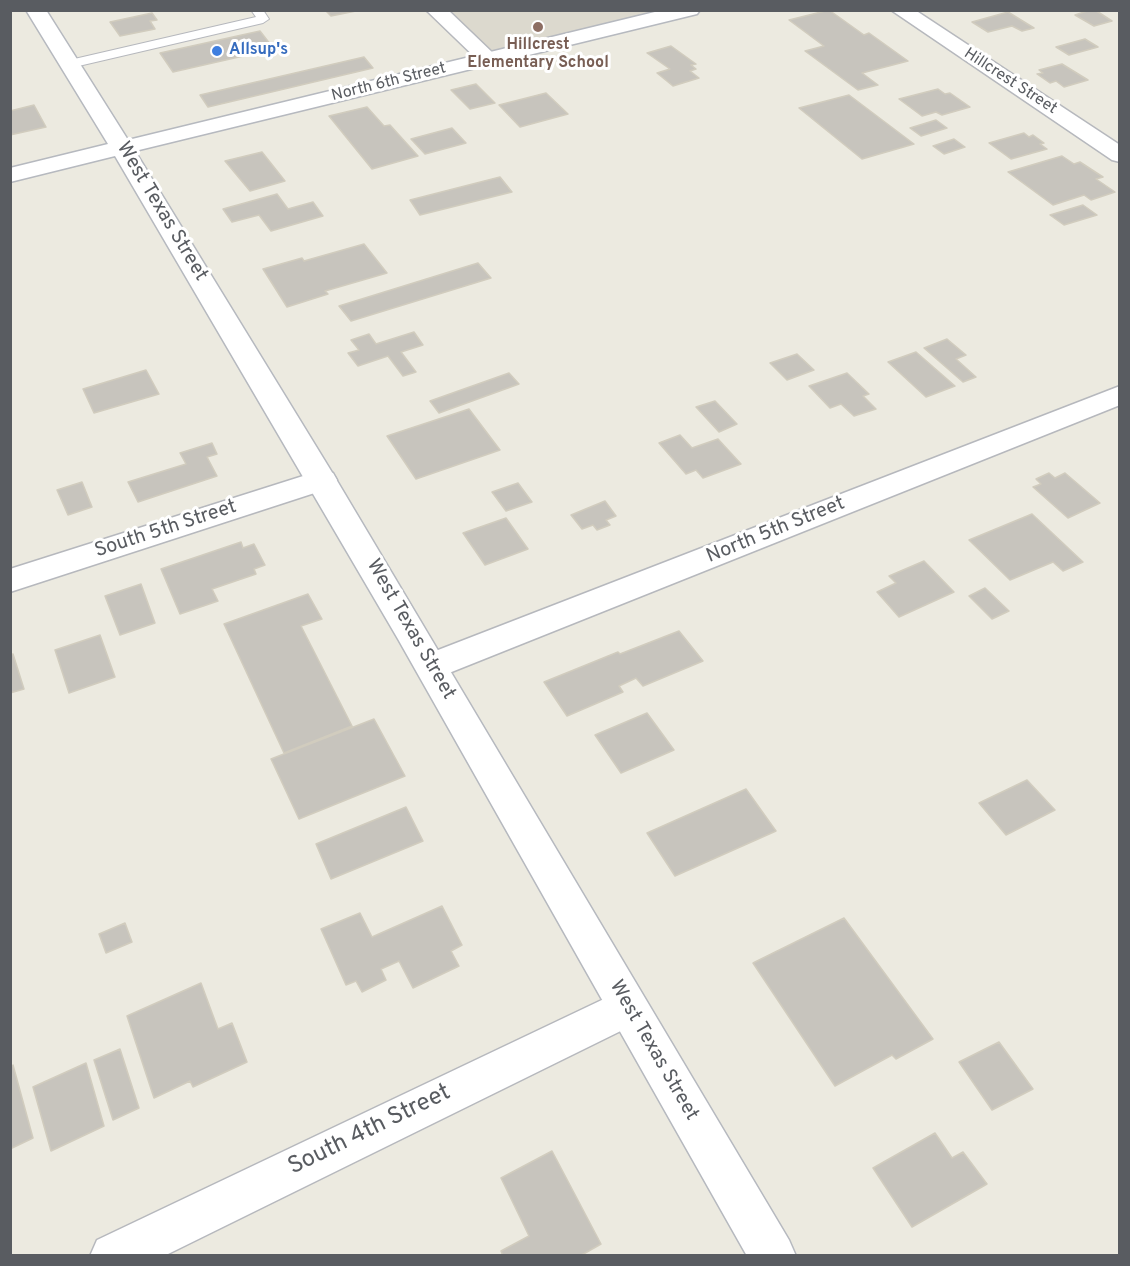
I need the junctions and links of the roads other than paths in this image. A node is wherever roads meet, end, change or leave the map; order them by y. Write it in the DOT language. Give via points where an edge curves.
graph roads {
  1 [pos="36,10"];
  2 [pos="257,10"];
  3 [pos="436,10"];
  4 [pos="690,10"];
  5 [pos="901,10"];
  6 [pos="488,59"];
  7 [pos="70,64"];
  8 [pos="122,147"];
  9 [pos="1119,154"];
  10 [pos="10,175"];
  11 [pos="1119,395"];
  12 [pos="322,480"];
  13 [pos="10,581"];
  14 [pos="432,666"];
  15 [pos="627,1007"];
  16 [pos="112,1256"];
  17 [pos="773,1256"];
  1 -- 7 [label="street, West Texas Street"];
  2 -- 7 [label="lane" via="263,19"];
  3 -- 6 [label="street"];
  4 -- 6 [label="street, North 6th Street"];
  5 -- 9 [label="street, Hillcrest Street"];
  6 -- 8 [label="street, North 6th Street"];
  7 -- 8 [label="street, West Texas Street"];
  8 -- 10 [label="street, North 6th Street"];
  8 -- 12 [label="street, West Texas Street"];
  11 -- 14 [label="street, North 5th Street"];
  12 -- 13 [label="street, South 5th Street"];
  12 -- 14 [label="street, West Texas Street"];
  14 -- 15 [label="street, West Texas Street"];
  15 -- 16 [label="street, South 4th Street"];
  15 -- 17 [label="street, West Texas Street"];
}
